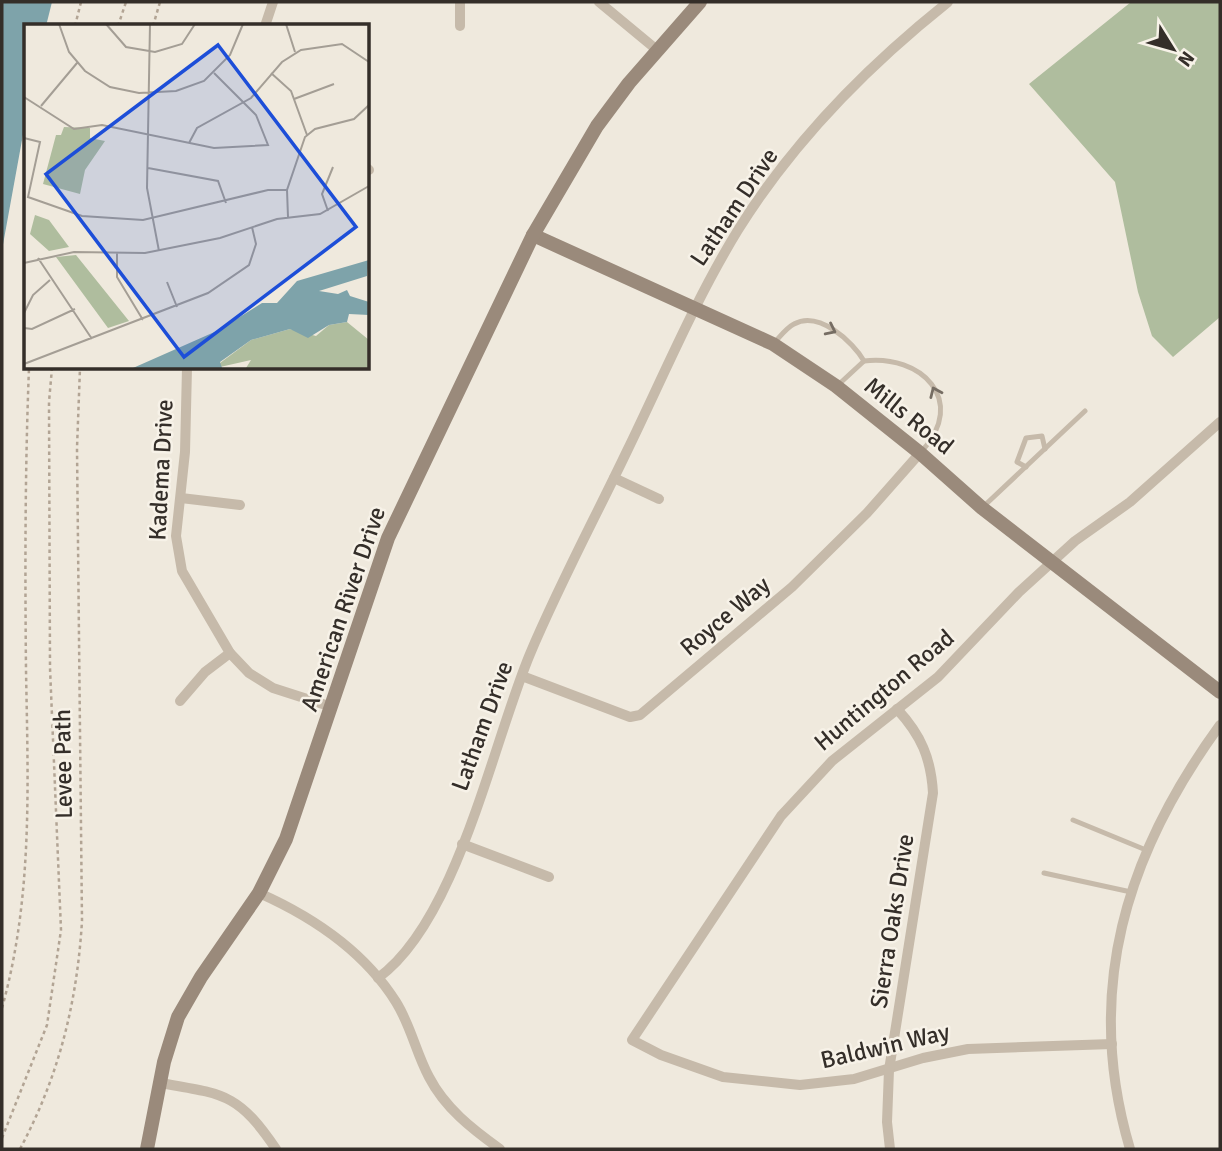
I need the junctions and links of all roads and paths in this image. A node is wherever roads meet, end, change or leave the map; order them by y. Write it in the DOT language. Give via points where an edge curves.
graph roads {
  1 [pos="81,2"];
  2 [pos="125,2"];
  3 [pos="160,2"];
  4 [pos="273,2"];
  5 [pos="460,2"];
  6 [pos="599,2"];
  7 [pos="700,2"];
  8 [pos="948,2"];
  9 [pos="76,24"];
  10 [pos="119,24"];
  11 [pos="154,24"];
  12 [pos="266,24"];
  13 [pos="460,26"];
  14 [pos="657,50"];
  15 [pos="533,235"];
  16 [pos="696,307"];
  17 [pos="773,344"];
  18 [pos="864,361"];
  19 [pos="29,369"];
  20 [pos="52,369"];
  21 [pos="80,369"];
  22 [pos="187,369"];
  23 [pos="836,386"];
  24 [pos="1085,411"];
  25 [pos="1220,422"];
  26 [pos="1045,449"];
  27 [pos="920,453"];
  28 [pos="1026,467"];
  29 [pos="614,478"];
  30 [pos="181,498"];
  31 [pos="659,499"];
  32 [pos="240,505"];
  33 [pos="982,508"];
  34 [pos="1052,562"];
  35 [pos="230,653"];
  36 [pos="522,676"];
  37 [pos="1220,692"];
  38 [pos="180,701"];
  39 [pos="332,707"];
  40 [pos="897,709"];
  41 [pos="1220,725"];
  42 [pos="1073,820"];
  43 [pos="462,844"];
  44 [pos="1146,850"];
  45 [pos="1044,873"];
  46 [pos="549,877"];
  47 [pos="259,892"];
  48 [pos="1131,892"];
  49 [pos="378,978"];
  50 [pos="2,1008"];
  51 [pos="632,1040"];
  52 [pos="1112,1044"];
  53 [pos="889,1070"];
  54 [pos="160,1083"];
  55 [pos="2,1138"];
  56 [pos="20,1149"];
  57 [pos="147,1149"];
  58 [pos="276,1149"];
  59 [pos="500,1149"];
  60 [pos="890,1149"];
  61 [pos="1130,1149"];
  1 -- 9 [label="path"];
  2 -- 10 [label="path"];
  3 -- 11 [label="path"];
  4 -- 12 [label="street"];
  5 -- 13 [label="street"];
  6 -- 14 [label="street"];
  7 -- 14 [label="street, American River Drive"];
  8 -- 16 [label="street, Latham Drive" via="887,55 794,153 739,228"];
  14 -- 15 [label="street, American River Drive" via="597,126"];
  15 -- 16 [label="street, Mills Road"];
  15 -- 39 [label="street, American River Drive" via="388,538"];
  16 -- 17 [label="street, Mills Road"];
  16 -- 29 [label="street, Latham Drive"];
  17 -- 18 [label="lane, one-way" via="793,324 812,322 846,338"];
  17 -- 23 [label="street, Mills Road"];
  18 -- 23 [label="lane"];
  27 -- 18 [label="lane, one-way" via="940,422 940,401 930,381 904,363"];
  19 -- 50 [label="path" via="24,505 28,832 16,946"];
  20 -- 55 [label="path" via="50,668 61,930 47,1025"];
  21 -- 56 [label="path, Levee Path" via="79,974 49,1090"];
  22 -- 30 [label="street, Kadema Drive"];
  23 -- 27 [label="street, Mills Road"];
  24 -- 26 [label="lane"];
  25 -- 34 [label="street, Huntington Road" via="1130,502"];
  26 -- 28 [label="lane"];
  26 -- 28 [label="lane" via="1042,436 1026,438 1017,462"];
  27 -- 33 [label="street, Mills Road"];
  27 -- 36 [label="street, Royce Way" via="792,587 640,715 630,717"];
  28 -- 33 [label="lane"];
  29 -- 31 [label="street"];
  29 -- 36 [label="street, Latham Drive"];
  30 -- 32 [label="street"];
  30 -- 35 [label="street, Kadema Drive" via="176,545 181,571"];
  33 -- 34 [label="street, Mills Road"];
  34 -- 37 [label="street, Mills Road"];
  34 -- 40 [label="street, Huntington Road" via="954,662"];
  35 -- 38 [label="street"];
  35 -- 39 [label="street, Kadema Drive" via="249,673 273,688"];
  36 -- 43 [label="street, Latham Drive"];
  39 -- 47 [label="street, American River Drive" via="301,802"];
  40 -- 51 [label="street, Huntington Road" via="832,761 794,799"];
  40 -- 53 [label="street, Sierra Oaks Drive" via="924,747 933,793"];
  41 -- 44 [label="street" via="1174,793"];
  42 -- 44 [label="lane"];
  43 -- 46 [label="street"];
  43 -- 49 [label="street, Latham Drive" via="422,933"];
  44 -- 48 [label="street"];
  45 -- 48 [label="lane"];
  47 -- 49 [label="street" via="317,922"];
  47 -- 54 [label="street, American River Drive" via="188,996 170,1038"];
  48 -- 52 [label="street" via="1115,973"];
  49 -- 59 [label="street" via="406,1019 442,1099 465,1124"];
  51 -- 53 [label="street, Baldwin Way" via="692,1068 755,1083 821,1084"];
  52 -- 53 [label="street, Baldwin Way" via="968,1049"];
  52 -- 61 [label="street"];
  53 -- 60 [label="street, Sierra Oaks Drive"];
  54 -- 57 [label="street, American River Drive"];
  54 -- 58 [label="street" via="217,1093 234,1101 255,1118"];
}
